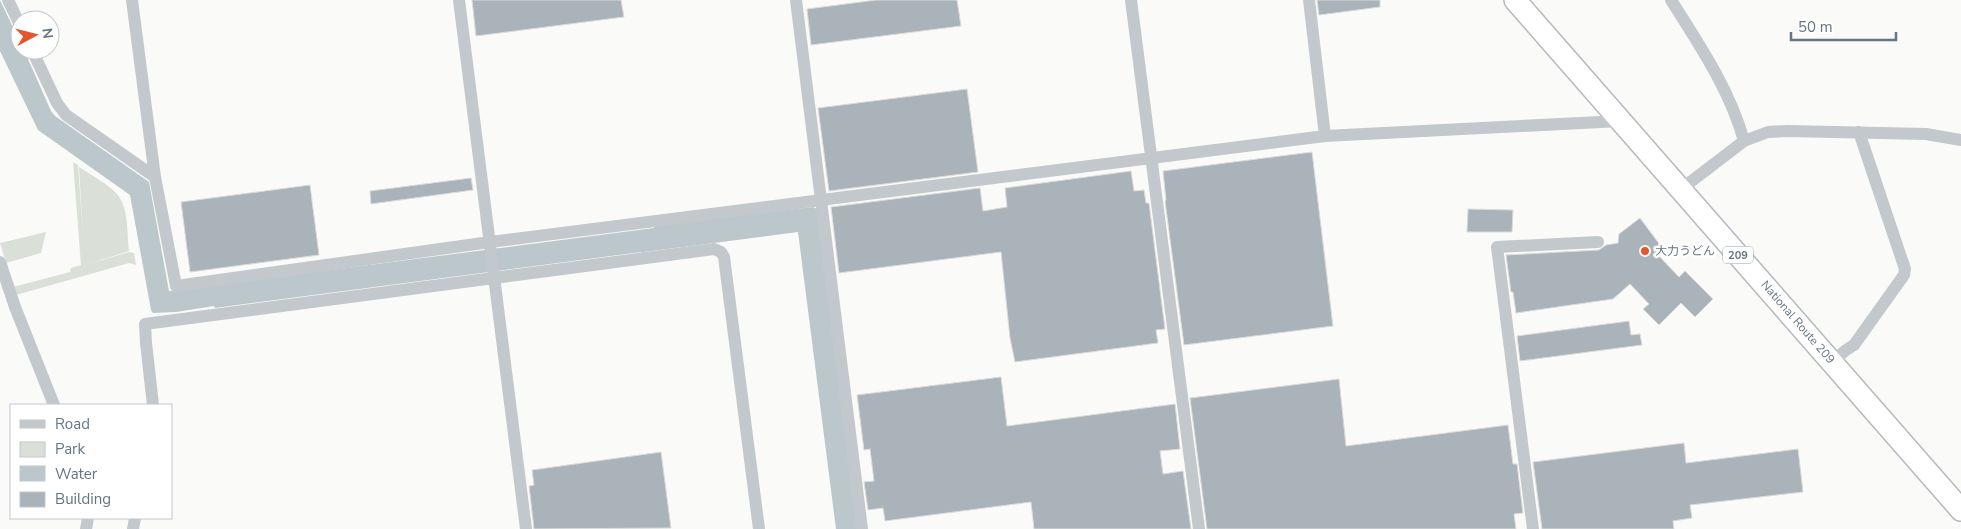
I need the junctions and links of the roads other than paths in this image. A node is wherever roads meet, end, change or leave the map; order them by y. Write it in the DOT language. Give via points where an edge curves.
graph roads {
  1 [pos="132,0"];
  2 [pos="459,0"];
  3 [pos="796,0"];
  4 [pos="1131,0"];
  5 [pos="1309,0"];
  6 [pos="1515,0"];
  7 [pos="1671,0"];
  8 [pos="37,60"];
  9 [pos="1620,120"];
  10 [pos="1858,132"];
  11 [pos="1326,136"];
  12 [pos="1961,140"];
  13 [pos="1744,141"];
  14 [pos="1152,158"];
  15 [pos="155,177"];
  16 [pos="1680,190"];
  17 [pos="821,200"];
  18 [pos="490,242"];
  19 [pos="1598,242"];
  20 [pos="0,262"];
  21 [pos="493,277"];
  22 [pos="1832,362"];
  23 [pos="54,404"];
  24 [pos="153,404"];
  25 [pos="1961,510"];
  26 [pos="526,529"];
  27 [pos="759,529"];
  28 [pos="862,529"];
  29 [pos="1199,529"];
  30 [pos="1533,529"];
  1 -- 15 [label="street"];
  2 -- 18 [label="street"];
  3 -- 17 [label="street"];
  4 -- 14 [label="street"];
  5 -- 11 [label="street"];
  6 -- 9 [label="highway, National Route 209 / 209"];
  7 -- 13 [label="street" via="1709,60"];
  8 -- 15 [label="street" via="66,115"];
  9 -- 11 [label="street"];
  9 -- 16 [label="highway, National Route 209 / 209"];
  10 -- 12 [label="street" via="1926,134"];
  10 -- 13 [label="street" via="1768,132"];
  10 -- 22 [label="street" via="1905,269 1854,346"];
  11 -- 14 [label="street"];
  13 -- 16 [label="street"];
  14 -- 17 [label="street"];
  14 -- 29 [label="street"];
  15 -- 18 [label="street" via="176,286"];
  16 -- 22 [label="highway, National Route 209 / 209"];
  17 -- 18 [label="street"];
  17 -- 28 [label="street"];
  18 -- 21 [label="street"];
  19 -- 30 [label="street" via="1497,246"];
  20 -- 23 [label="street"];
  21 -- 24 [label="street" via="145,324"];
  21 -- 26 [label="street"];
  21 -- 27 [label="street" via="714,249 721,252"];
  22 -- 25 [label="highway, National Route 209 / 209"];
}
